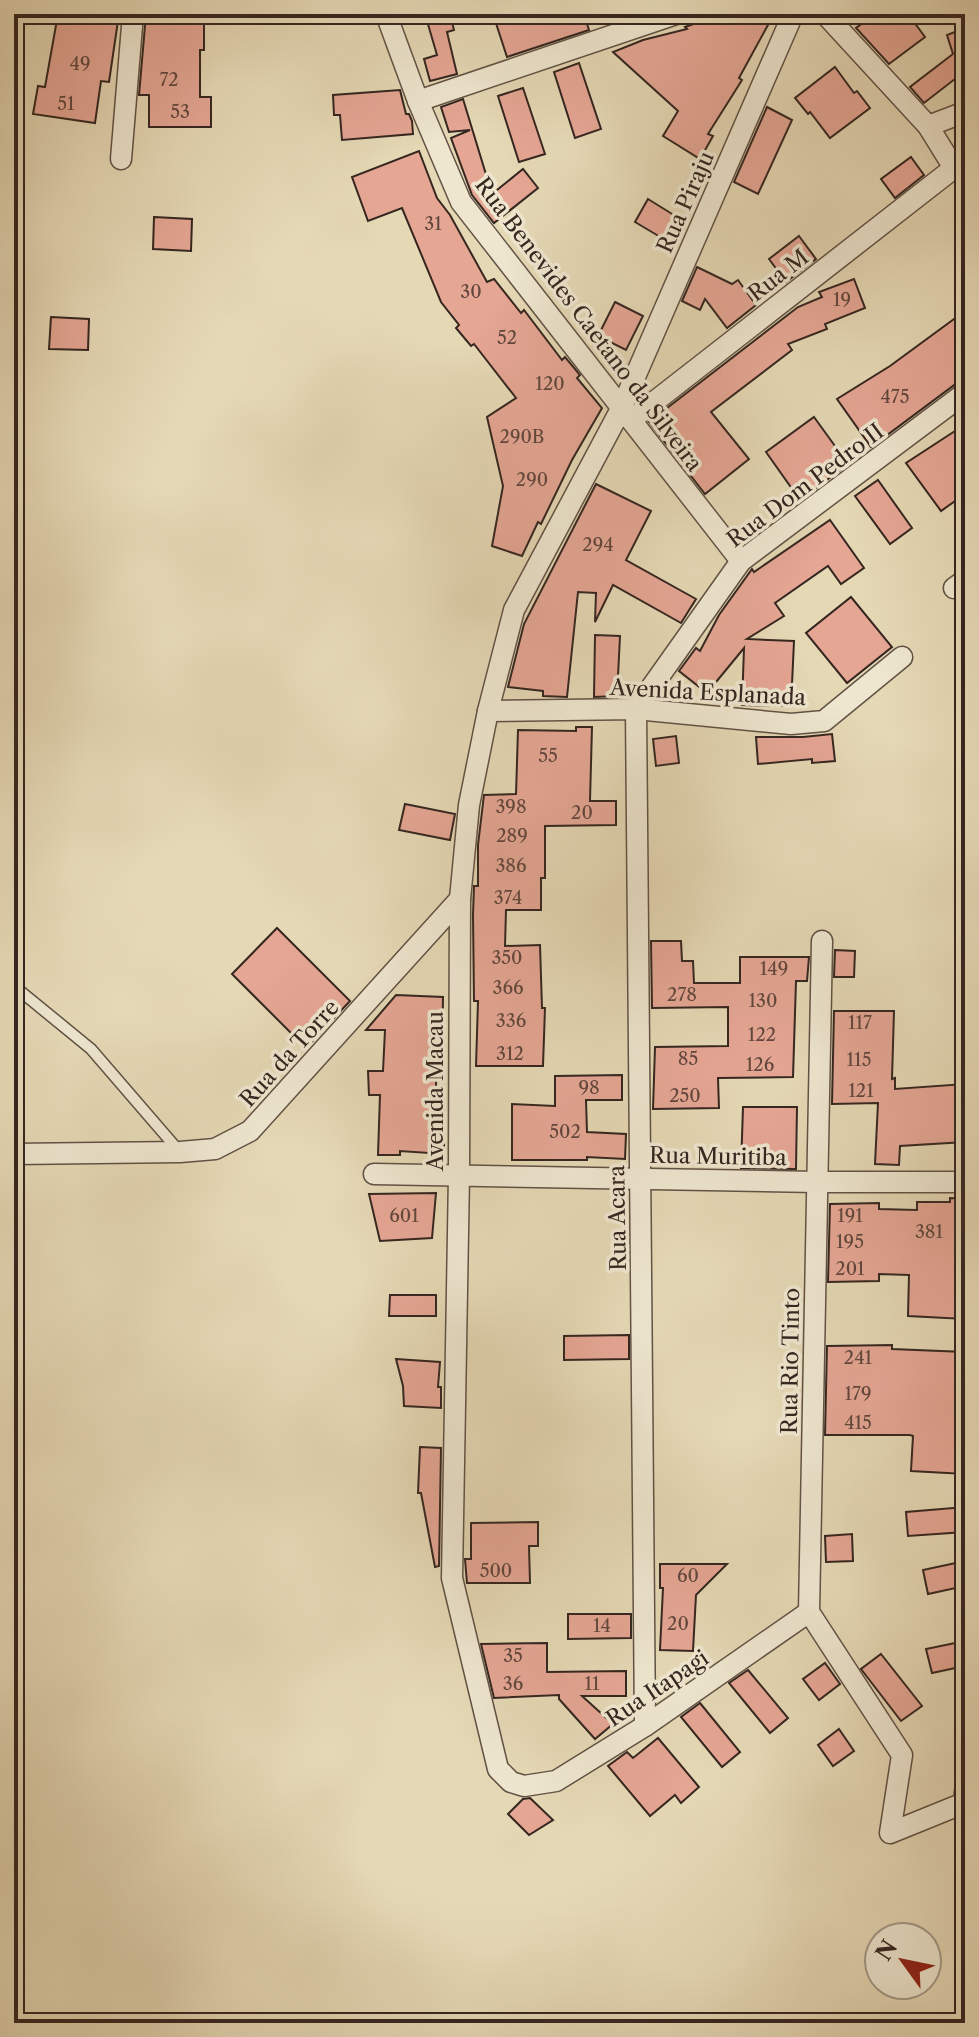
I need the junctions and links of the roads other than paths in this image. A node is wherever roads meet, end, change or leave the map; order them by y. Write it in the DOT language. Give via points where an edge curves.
graph roads {
  1 [pos="133,14"];
  2 [pos="386,14"];
  3 [pos="676,14"];
  4 [pos="793,14"];
  5 [pos="825,14"];
  6 [pos="418,101"];
  7 [pos="965,112"];
  8 [pos="928,126"];
  9 [pos="121,159"];
  10 [pos="965,393"];
  11 [pos="626,414"];
  12 [pos="741,561"];
  13 [pos="902,657"];
  14 [pos="636,709"];
  15 [pos="488,711"];
  16 [pos="460,899"];
  17 [pos="822,941"];
  18 [pos="14,986"];
  19 [pos="180,1152"];
  20 [pos="14,1154"];
  21 [pos="374,1174"];
  22 [pos="459,1175"];
  23 [pos="640,1178"];
  24 [pos="817,1182"];
  25 [pos="965,1182"];
  26 [pos="809,1612"];
  27 [pos="645,1726"];
  28 [pos="524,1786"];
  29 [pos="965,1792"];
  1 -- 9 [label="street"];
  2 -- 6 [label="street, Rua Benevides Caetano da Silveira"];
  3 -- 6 [label="street"];
  4 -- 11 [label="street, Rua Piraju"];
  5 -- 8 [label="street"];
  6 -- 11 [label="street, Rua Benevides Caetano da Silveira" via="461,202"];
  7 -- 8 [label="street"];
  8 -- 11 [label="street, Rua M" via="954,168"];
  10 -- 12 [label="street, Rua Dom Pedro II"];
  11 -- 12 [label="street, Rua Benevides Caetano da Silveira"];
  11 -- 15 [label="street, Avenida Macau" via="514,610"];
  12 -- 14 [label="street, Rua Dom Pedro II"];
  13 -- 14 [label="street, Avenida Esplanada" via="824,721 791,724"];
  14 -- 15 [label="street, Avenida Esplanada"];
  14 -- 23 [label="street, Rua Acara"];
  15 -- 16 [label="street, Avenida Macau" via="469,805"];
  16 -- 19 [label="street, Rua da Torre" via="250,1131 215,1149"];
  16 -- 22 [label="street, Avenida Macau"];
  17 -- 24 [label="street, Rua Rio Tinto"];
  18 -- 19 [label="lane" via="91,1049"];
  19 -- 20 [label="street, Rua da Torre"];
  21 -- 22 [label="street, Rua Muritiba"];
  22 -- 23 [label="street, Rua Muritiba"];
  22 -- 28 [label="street, Avenida Macau" via="452,1578 498,1769"];
  23 -- 24 [label="street, Rua Muritiba"];
  23 -- 27 [label="street, Rua Acara"];
  24 -- 25 [label="street, Rua Muritiba"];
  24 -- 26 [label="street, Rua Rio Tinto"];
  26 -- 27 [label="street, Rua Itapagi"];
  26 -- 29 [label="street" via="902,1755 890,1833 964,1803"];
  27 -- 28 [label="street, Rua Itapagi" via="556,1781"];
}
